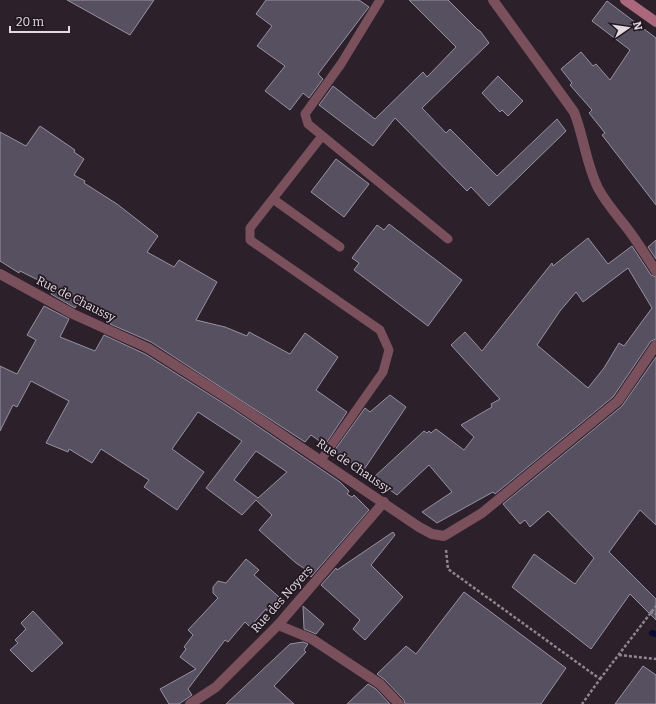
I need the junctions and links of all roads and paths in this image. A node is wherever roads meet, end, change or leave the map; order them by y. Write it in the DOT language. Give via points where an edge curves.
graph roads {
  1 [pos="380,0"];
  2 [pos="494,0"];
  3 [pos="626,0"];
  4 [pos="656,22"];
  5 [pos="322,136"];
  6 [pos="272,199"];
  7 [pos="448,239"];
  8 [pos="340,247"];
  9 [pos="656,271"];
  10 [pos="0,274"];
  11 [pos="656,345"];
  12 [pos="321,460"];
  13 [pos="384,502"];
  14 [pos="444,536"];
  15 [pos="656,606"];
  16 [pos="650,612"];
  17 [pos="656,614"];
  18 [pos="278,625"];
  19 [pos="618,655"];
  20 [pos="656,659"];
  21 [pos="600,679"];
  22 [pos="190,704"];
  23 [pos="399,704"];
  24 [pos="582,704"];
  1 -- 5 [label="lane" via="341,64 305,114 308,124"];
  2 -- 9 [label="street" via="574,112 590,170 598,187"];
  3 -- 4 [label="main road"];
  5 -- 6 [label="lane"];
  5 -- 7 [label="lane"];
  6 -- 8 [label="lane"];
  6 -- 12 [label="lane" via="250,228 250,240 380,330 389,350 383,372"];
  10 -- 12 [label="street, Rue de Chaussy" via="73,314 148,348"];
  11 -- 14 [label="street" via="618,401 482,513"];
  12 -- 13 [label="street, Rue de Chaussy"];
  13 -- 14 [label="street, Rue de Chaussy" via="419,527 432,534"];
  13 -- 18 [label="street, Rue des Noyers"];
  14 -- 21 [label="path" via="448,569"];
  15 -- 16 [label="path"];
  16 -- 17 [label="path"];
  16 -- 19 [label="path"];
  18 -- 22 [label="street, Rue des Noyers" via="216,686"];
  18 -- 23 [label="street" via="312,639 380,684"];
  19 -- 20 [label="path"];
  19 -- 21 [label="path"];
  21 -- 24 [label="path"];
}
